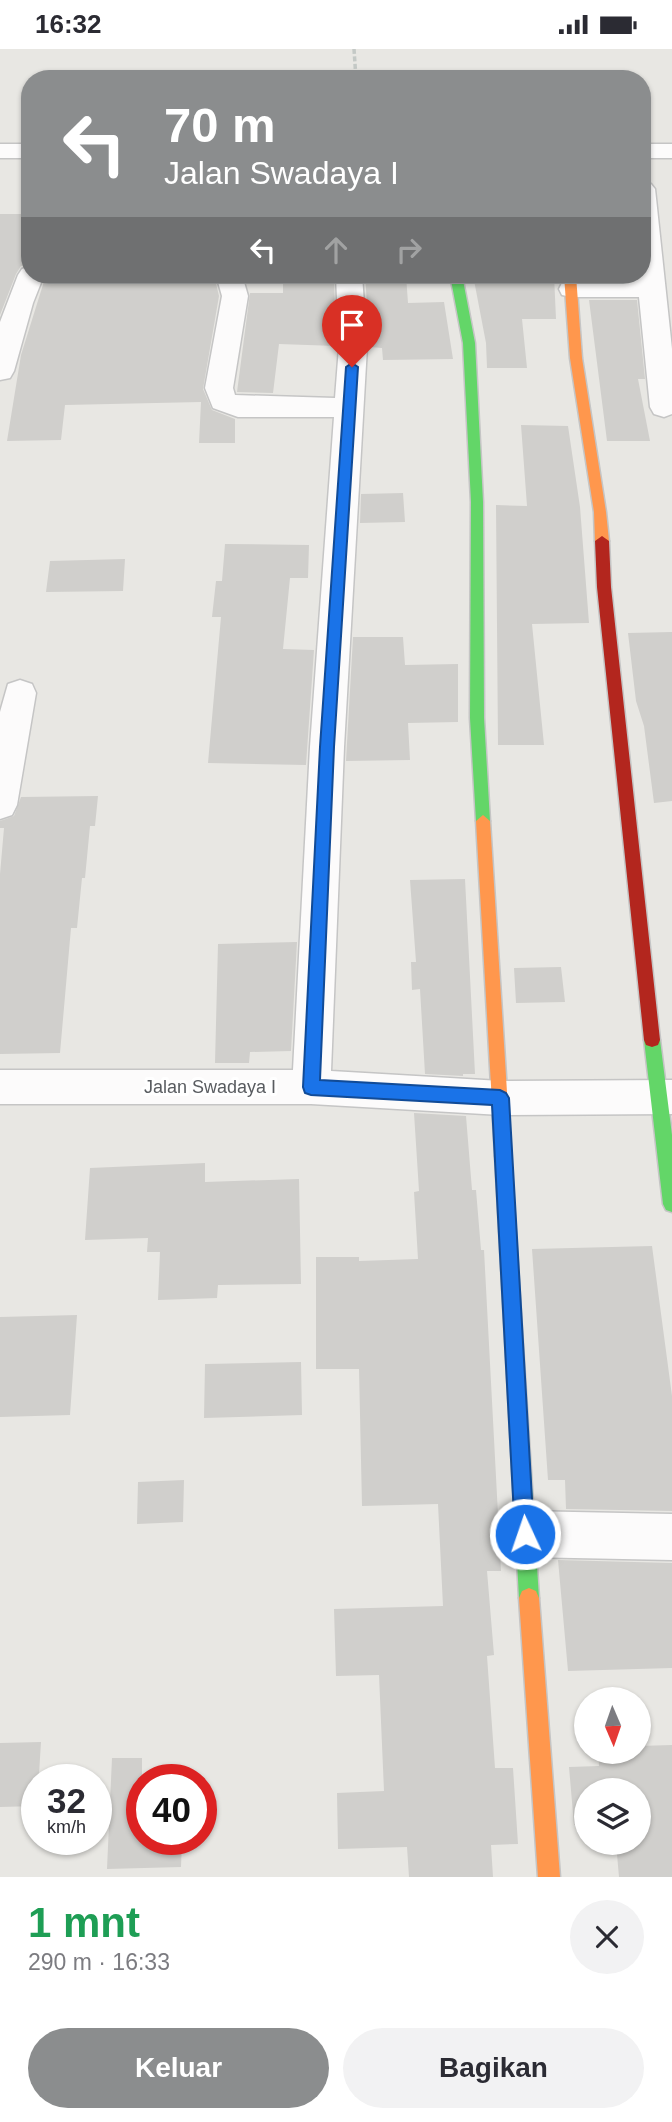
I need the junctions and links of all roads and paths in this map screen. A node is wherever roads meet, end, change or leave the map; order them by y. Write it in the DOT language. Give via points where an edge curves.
graph roads {
  1 [pos="354,49"];
  2 [pos="355,70"];
  3 [pos="0,151"];
  4 [pos="21,151"];
  5 [pos="651,151"];
  6 [pos="672,151"];
  7 [pos="27,284"];
  8 [pos="232,284"];
  9 [pos="350,284"];
  10 [pos="458,284"];
  11 [pos="571,284"];
  12 [pos="598,284"];
  13 [pos="651,284"];
  14 [pos="651,288"];
  15 [pos="0,371"];
  16 [pos="664,407"];
  17 [pos="348,408"];
  18 [pos="20,692"];
  19 [pos="0,804"];
  20 [pos="0,1087"];
  21 [pos="311,1087"];
  22 [pos="665,1097"];
  23 [pos="500,1098"];
  24 [pos="672,1204"];
  25 [pos="525,1534"];
  26 [pos="672,1537"];
  27 [pos="549,1877"];
  1 -- 2 [label="path"];
  3 -- 4 [label="street"];
  5 -- 6 [label="street"];
  7 -- 15 [label="street"];
  8 -- 17 [label="street" via="235,296 219,388 223,401 237,407"];
  9 -- 17 [label="street" via="353,347"];
  10 -- 23 [label="street" via="469,344 477,502 477,717"];
  11 -- 22 [label="street" via="576,358 600,512 604,587"];
  12 -- 14 [label="street"];
  13 -- 14 [label="street"];
  14 -- 16 [label="street"];
  17 -- 21 [label="street"];
  18 -- 19 [label="street"];
  20 -- 21 [label="street, Jalan Swadaya I"];
  21 -- 23 [label="street, Jalan Swadaya I"];
  22 -- 23 [label="street, Jalan Swadaya I"];
  22 -- 24 [label="street"];
  23 -- 25 [label="street"];
  25 -- 26 [label="street"];
  25 -- 27 [label="street"];
}
